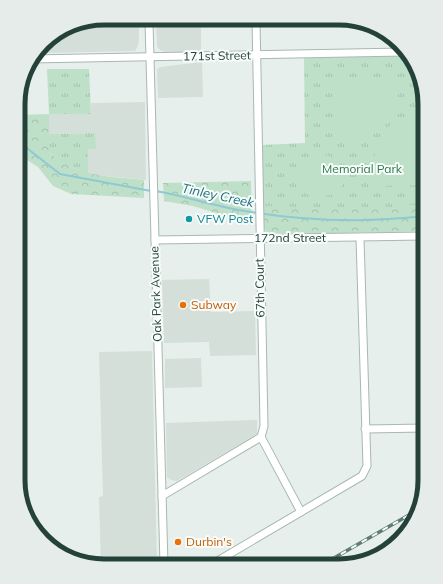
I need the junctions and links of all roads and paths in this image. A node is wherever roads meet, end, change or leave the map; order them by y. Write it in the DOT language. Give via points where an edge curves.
graph roads {
  1 [pos="149,25"];
  2 [pos="256,25"];
  3 [pos="398,52"];
  4 [pos="256,55"];
  5 [pos="150,58"];
  6 [pos="39,59"];
  7 [pos="418,236"];
  8 [pos="360,238"];
  9 [pos="259,239"];
  10 [pos="155,240"];
  11 [pos="418,428"];
  12 [pos="365,429"];
  13 [pos="261,437"];
  14 [pos="162,496"];
  15 [pos="301,512"];
  16 [pos="164,559"];
  17 [pos="221,559"];
  1 -- 5 [label="street, Oak Park Avenue"];
  2 -- 4 [label="street, 67th Court"];
  3 -- 4 [label="street, 171st Street"];
  4 -- 5 [label="street, 171st Street"];
  4 -- 9 [label="street, 67th Court"];
  5 -- 6 [label="street, 171st Street"];
  5 -- 10 [label="street, Oak Park Avenue"];
  7 -- 8 [label="street, 172nd Street"];
  8 -- 9 [label="street, 172nd Street"];
  8 -- 12 [label="street"];
  9 -- 10 [label="street, 172nd Street"];
  9 -- 13 [label="street, 67th Court" via="264,426"];
  10 -- 14 [label="street, Oak Park Avenue"];
  11 -- 12 [label="street"];
  12 -- 15 [label="street" via="366,466 362,476"];
  13 -- 14 [label="street"];
  13 -- 15 [label="street"];
  14 -- 16 [label="street, Oak Park Avenue"];
  15 -- 17 [label="street"];
}
